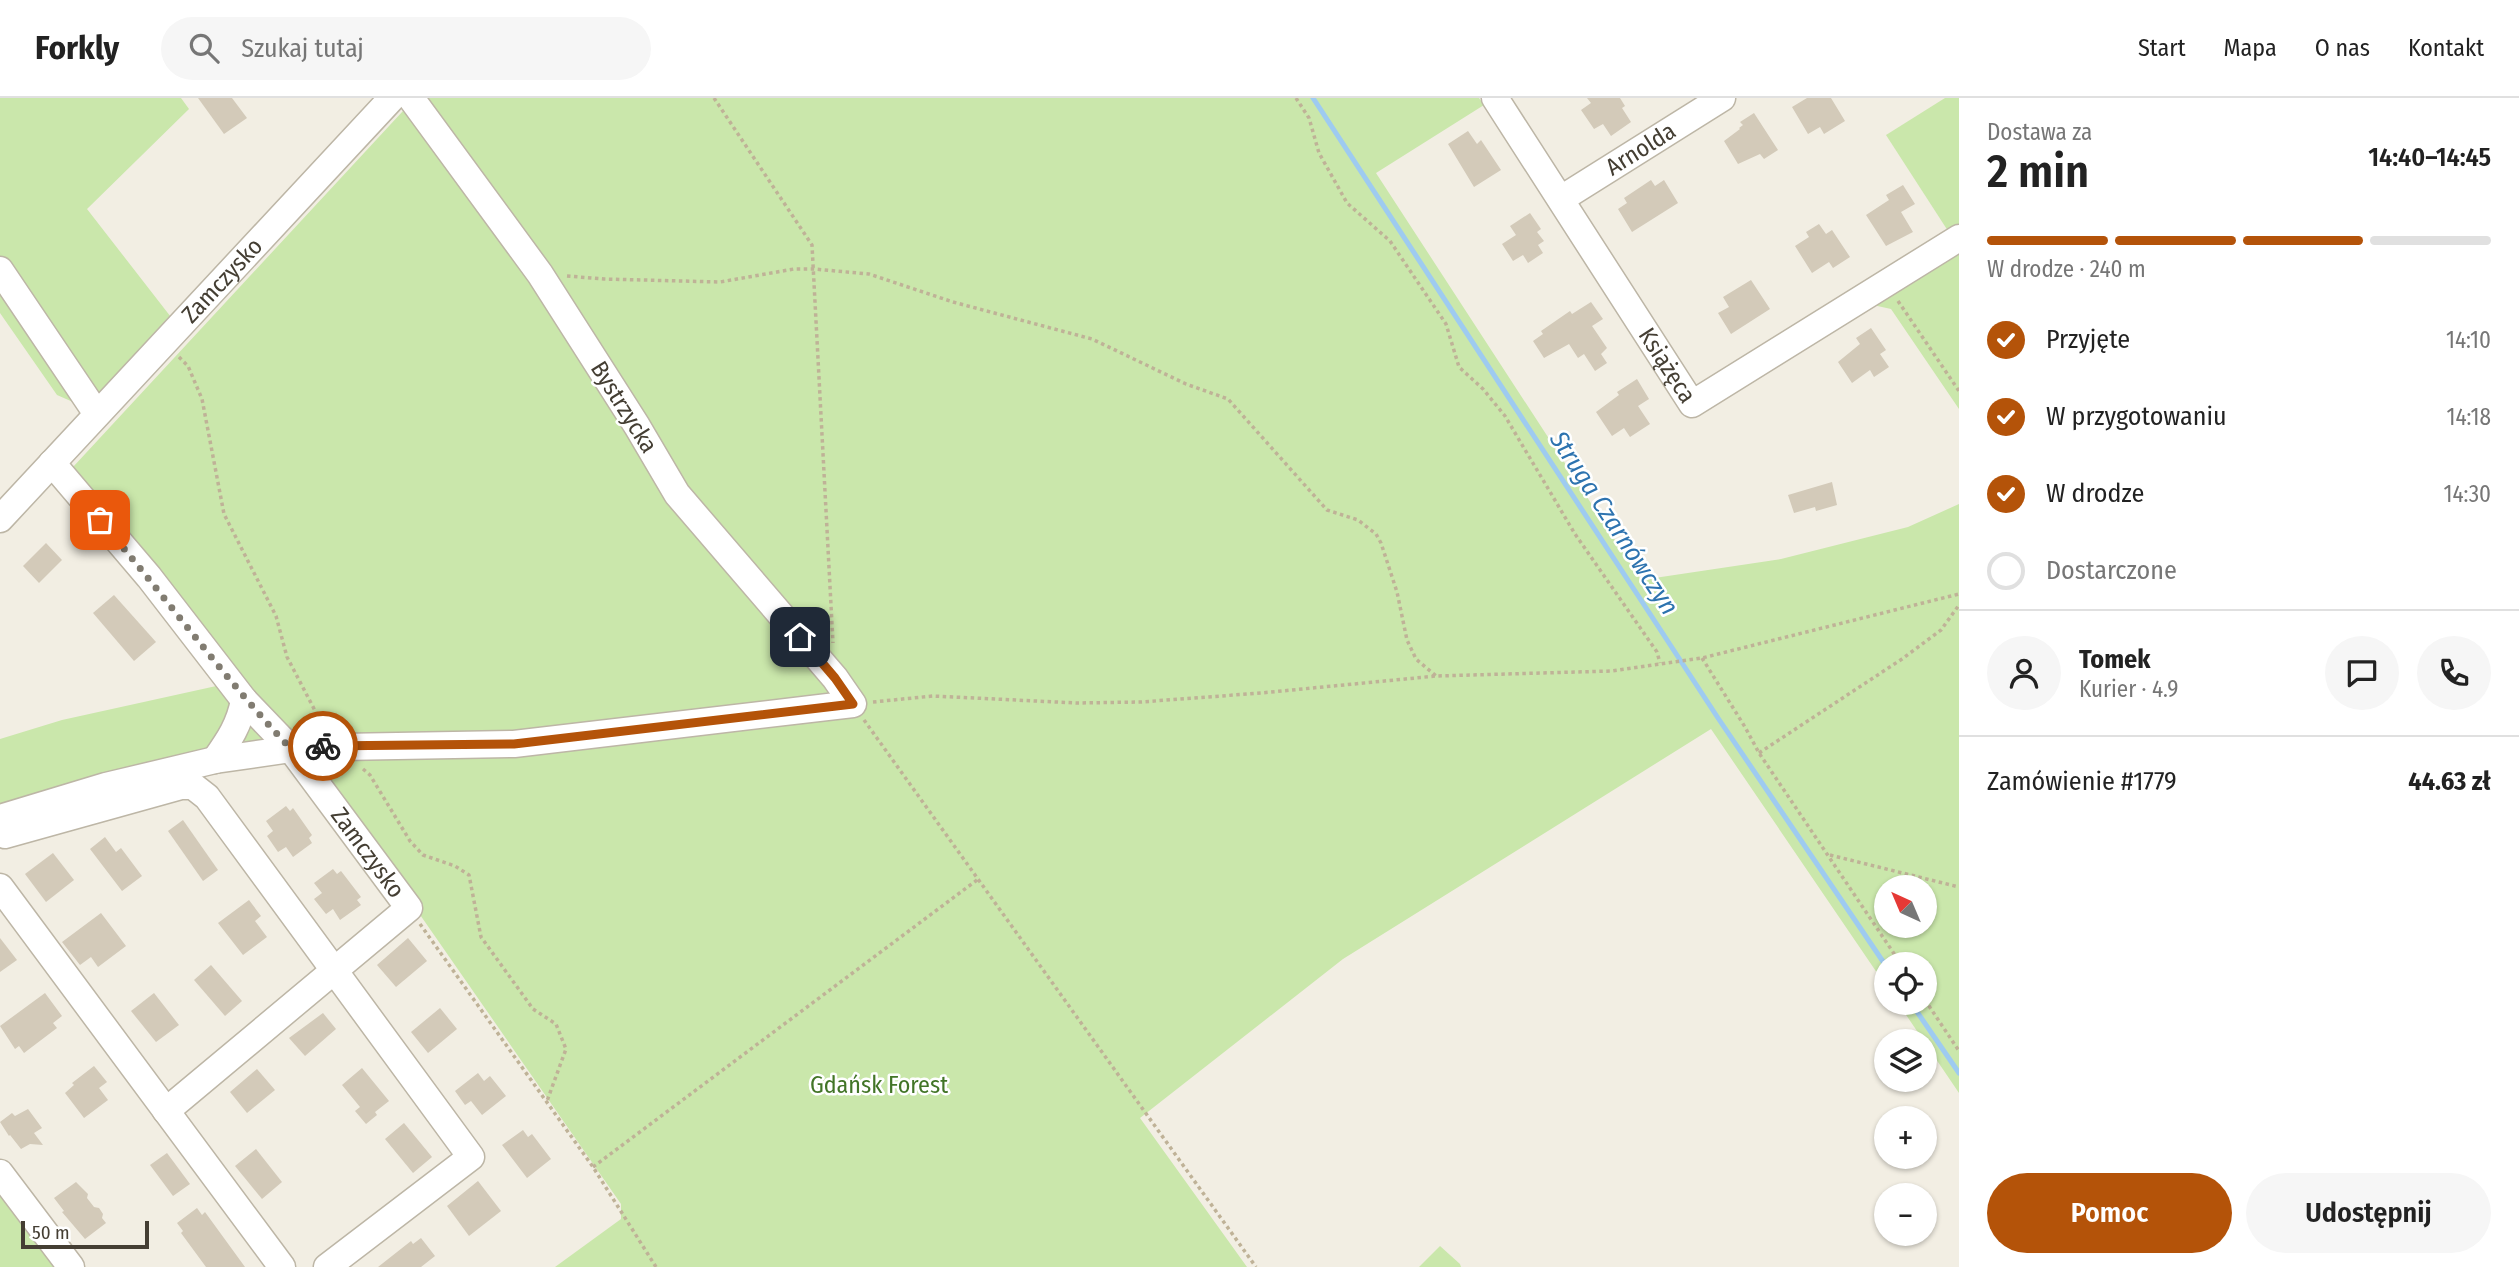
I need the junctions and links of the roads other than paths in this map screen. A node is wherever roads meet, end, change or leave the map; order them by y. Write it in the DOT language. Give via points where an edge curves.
graph roads {
  1 [pos="392,98"];
  2 [pos="411,98"];
  3 [pos="1495,98"];
  4 [pos="1722,98"];
  5 [pos="1561,199"];
  6 [pos="1959,238"];
  7 [pos="0,270"];
  8 [pos="97,414"];
  9 [pos="52,463"];
  10 [pos="0,519"];
  11 [pos="244,699"];
  12 [pos="291,749"];
  13 [pos="215,760"];
  14 [pos="0,818"];
  15 [pos="0,836"];
  16 [pos="0,887"];
  17 [pos="334,971"];
  18 [pos="166,1111"];
  19 [pos="0,1173"];
  20 [pos="71,1267"];
  21 [pos="282,1267"];
  22 [pos="327,1267"];
  1 -- 8 [label="street, Zamczysko"];
  2 -- 12 [label="street, Bystrzycka" via="540,274 677,494 853,704 514,744 306,745"];
  3 -- 5 [label="street, Książęca"];
  4 -- 5 [label="street, Arnolda"];
  5 -- 6 [label="street, Książęca" via="1692,404"];
  7 -- 8 [label="street"];
  8 -- 9 [label="street, Zamczysko"];
  9 -- 10 [label="street, Zamczysko"];
  9 -- 11 [label="street, Zamczysko"];
  11 -- 12 [label="street, Zamczysko"];
  11 -- 13 [label="street" via="241,718"];
  12 -- 13 [label="street"];
  12 -- 17 [label="street, Zamczysko" via="409,908"];
  13 -- 14 [label="street"];
  15 -- 17 [label="street" via="193,786 207,797"];
  16 -- 18 [label="street"];
  17 -- 18 [label="street, Zamczysko"];
  17 -- 22 [label="street" via="471,1157"];
  18 -- 21 [label="street"];
  19 -- 20 [label="street"];
}
